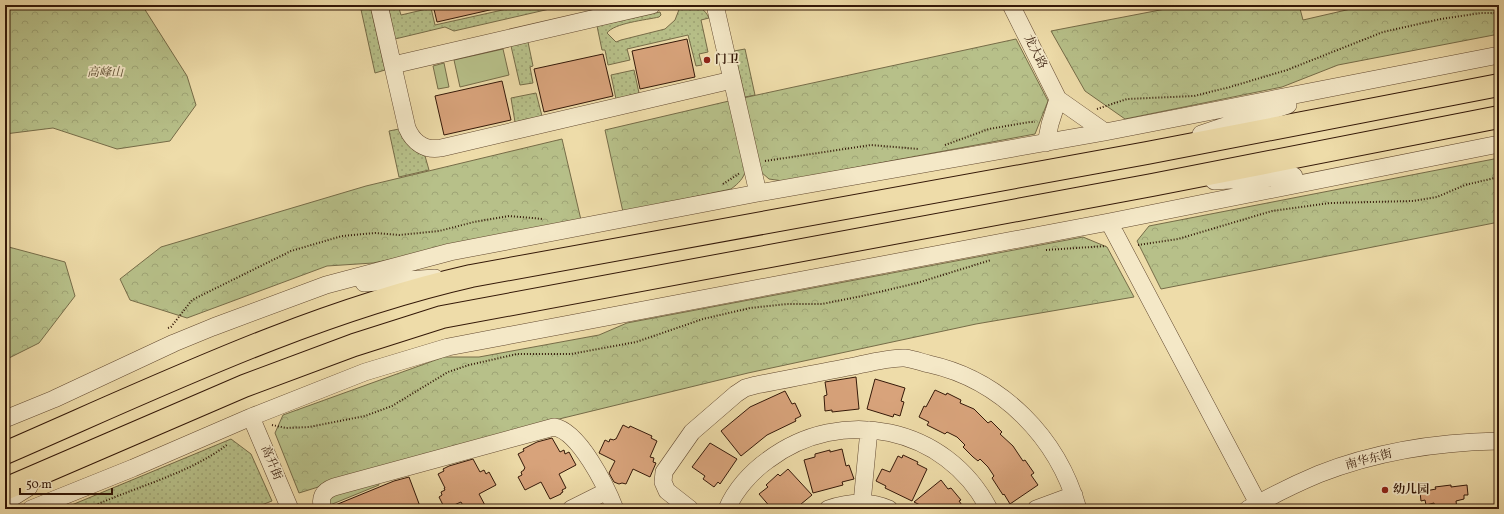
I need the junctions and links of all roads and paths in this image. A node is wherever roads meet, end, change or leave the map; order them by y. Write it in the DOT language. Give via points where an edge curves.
graph roads {
  1 [pos="379,5"];
  2 [pos="652,5"];
  3 [pos="715,5"];
  4 [pos="1011,5"];
  5 [pos="1499,55"];
  6 [pos="393,65"];
  7 [pos="732,80"];
  8 [pos="1354,83"];
  9 [pos="1499,85"];
  10 [pos="1058,99"];
  11 [pos="1499,117"];
  12 [pos="1105,132"];
  13 [pos="1046,143"];
  14 [pos="1499,144"];
  15 [pos="1147,153"];
  16 [pos="1362,171"];
  17 [pos="1499,177"];
  18 [pos="1152,185"];
  19 [pos="758,193"];
  20 [pos="1109,222"];
  21 [pos="1132,245"];
  22 [pos="1110,246"];
  23 [pos="1042,250"];
  24 [pos="997,259"];
  25 [pos="472,276"];
  26 [pos="326,285"];
  27 [pos="54,398"];
  28 [pos="5,419"];
  29 [pos="253,422"];
  30 [pos="5,430"];
  31 [pos="869,430"];
  32 [pos="1499,441"];
  33 [pos="229,443"];
  34 [pos="5,453"];
  35 [pos="73,460"];
  36 [pos="5,489"];
  37 [pos="607,491"];
  38 [pos="5,502"];
  39 [pos="862,502"];
  40 [pos="1076,502"];
  41 [pos="1256,507"];
  42 [pos="31,509"];
  43 [pos="88,509"];
  44 [pos="290,509"];
  45 [pos="323,509"];
  46 [pos="571,509"];
  47 [pos="615,509"];
  48 [pos="690,509"];
  49 [pos="728,509"];
  50 [pos="828,509"];
  51 [pos="889,509"];
  52 [pos="989,509"];
  53 [pos="1036,509"];
  1 -- 6 [label="street"];
  2 -- 6 [label="street"];
  3 -- 7 [label="street"];
  4 -- 10 [label="street, 龙大路"];
  5 -- 8 [label="street"];
  6 -- 7 [label="street" via="407,128 418,143 432,148"];
  7 -- 19 [label="street"];
  8 -- 12 [label="street"];
  8 -- 15 [label="street"];
  9 -- 15 [label="highway"];
  10 -- 12 [label="street"];
  10 -- 13 [label="street"];
  11 -- 18 [label="highway"];
  12 -- 13 [label="street"];
  13 -- 19 [label="street"];
  14 -- 16 [label="street"];
  15 -- 25 [label="highway"];
  16 -- 18 [label="street"];
  16 -- 20 [label="street"];
  17 -- 21 [label="path" via="1465,185 1437,197 1413,201 1330,203 1272,211 1178,239"];
  18 -- 35 [label="highway" via="442,317 354,345 244,386"];
  19 -- 26 [label="street" via="450,252"];
  20 -- 29 [label="street" via="448,347 365,372"];
  20 -- 41 [label="street"];
  22 -- 23 [label="path"];
  24 -- 29 [label="path" via="917,283 862,296 822,304 750,308 709,317 636,342 571,354 517,354 476,364 448,372 392,406 365,416 309,427 286,428"];
  25 -- 26 [label="street"];
  25 -- 34 [label="highway" via="431,285 341,314 229,356"];
  26 -- 27 [label="street" via="174,343"];
  27 -- 28 [label="street"];
  27 -- 30 [label="street"];
  29 -- 42 [label="street"];
  29 -- 44 [label="street, 高升街"];
  31 -- 39 [label="street"];
  31 -- 49 [label="street" via="823,433 791,445 750,476"];
  31 -- 52 [label="street" via="908,438 938,453 965,475"];
  32 -- 41 [label="street, 南华东街" via="1422,448 1372,457 1319,474"];
  33 -- 43 [label="path" via="171,475"];
  35 -- 36 [label="highway"];
  35 -- 38 [label="street"];
  37 -- 45 [label="street" via="598,472 576,441 566,432 554,427 330,489 321,498"];
  37 -- 46 [label="street"];
  37 -- 47 [label="street"];
  39 -- 50 [label="street"];
  39 -- 51 [label="street"];
  40 -- 48 [label="street" via="1056,456 1034,426 1007,400 979,381 946,367 905,358 745,388 736,394 692,432 664,472 663,482 666,491"];
  40 -- 53 [label="street"];
}
